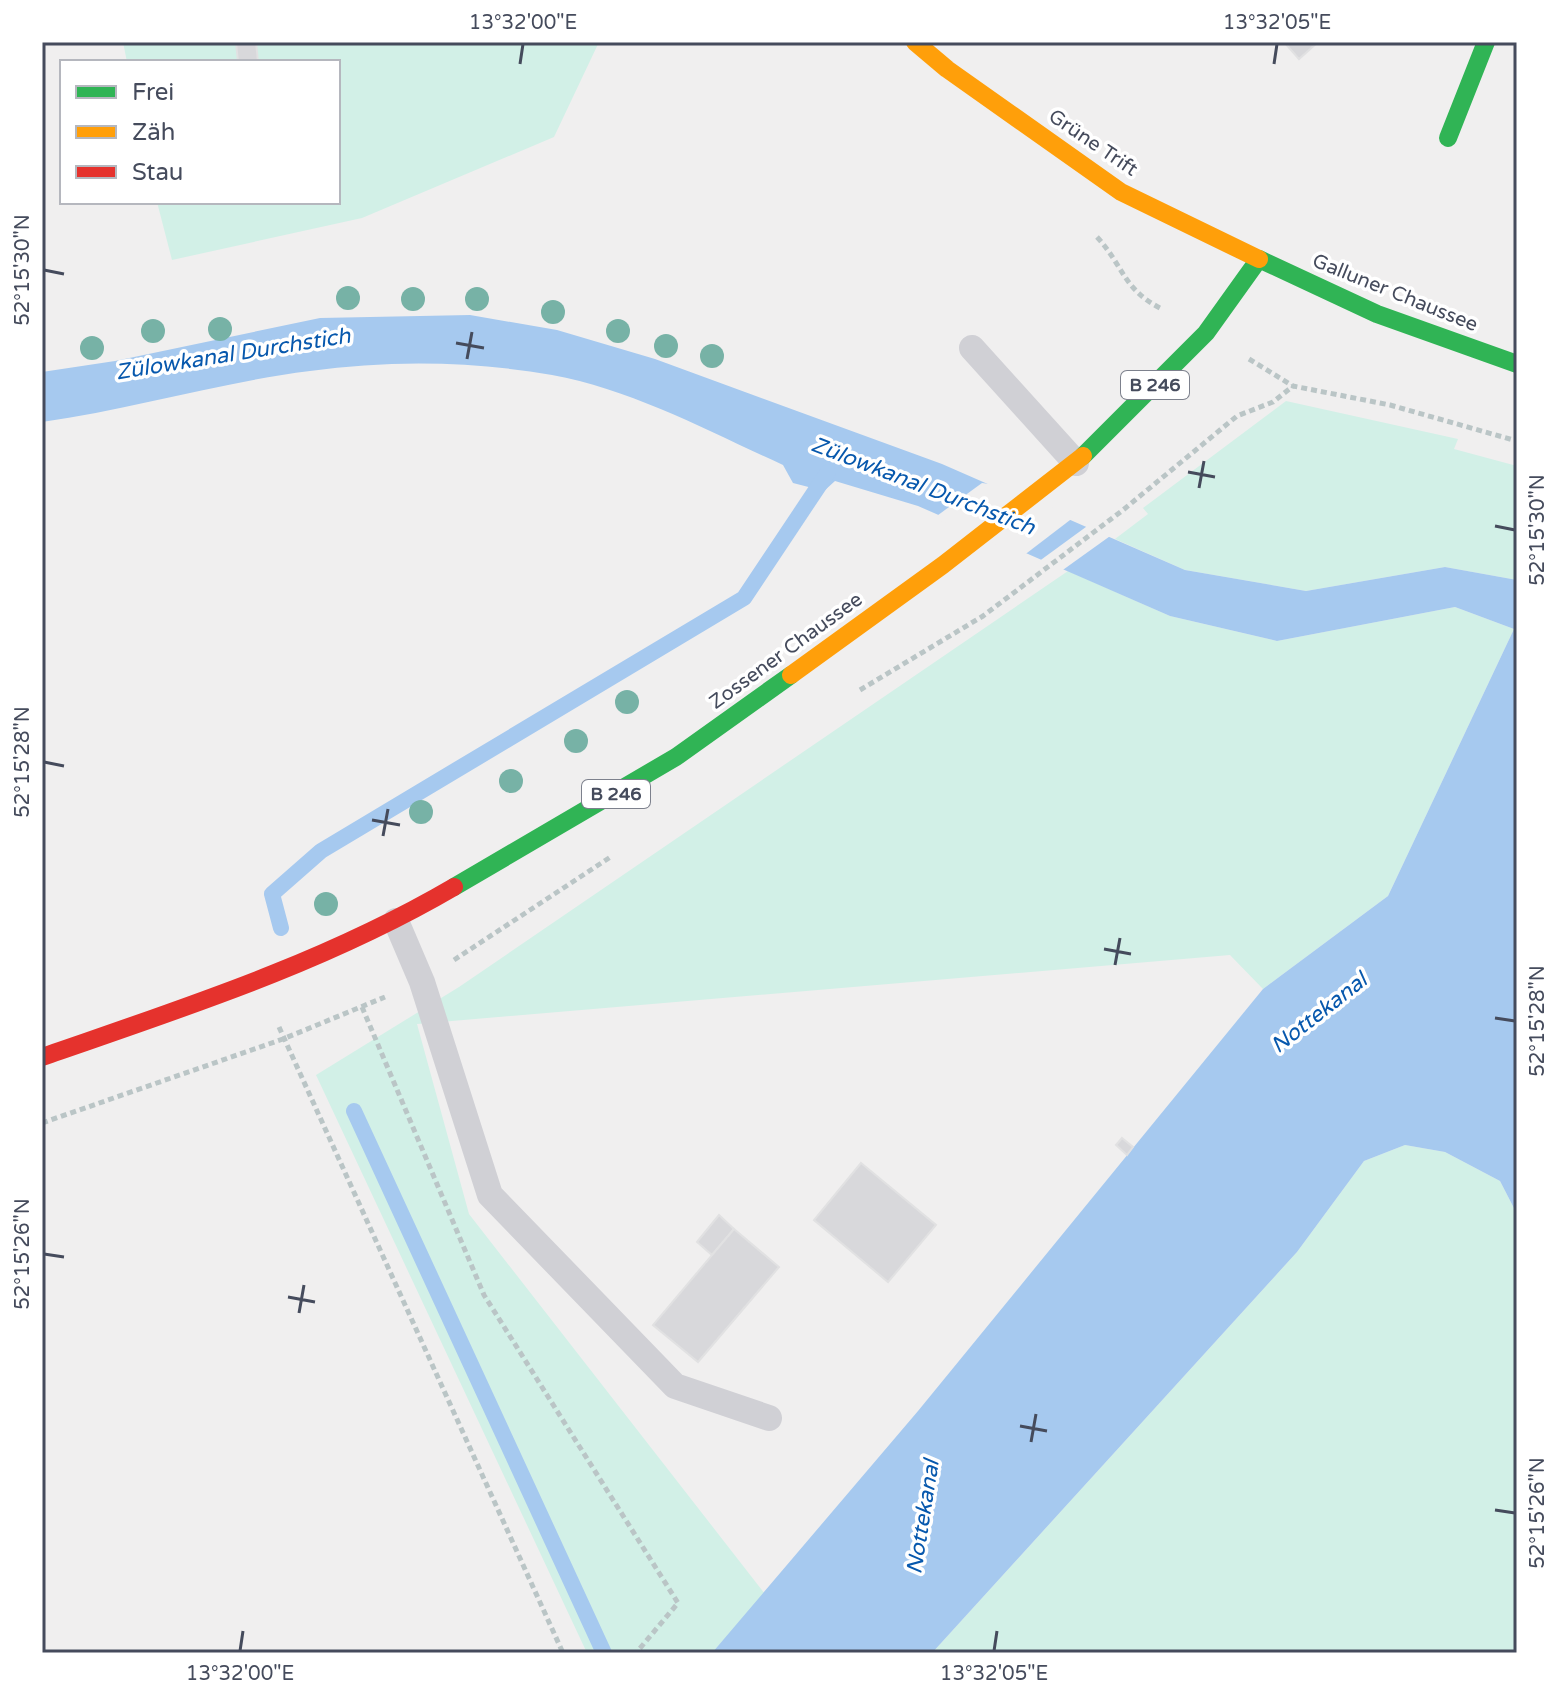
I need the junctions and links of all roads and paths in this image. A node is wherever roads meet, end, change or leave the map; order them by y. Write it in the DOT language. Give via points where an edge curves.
graph roads {
  1 [pos="915,42"];
  2 [pos="1486,42"];
  3 [pos="1448,138"];
  4 [pos="1259,259"];
  5 [pos="972,348"];
  6 [pos="1512,362"];
  7 [pos="1517,441"];
  8 [pos="1076,463"];
  9 [pos="983,616"];
  10 [pos="396,921"];
  11 [pos="283,1039"];
  12 [pos="42,1057"];
  13 [pos="42,1123"];
  14 [pos="769,1418"];
  15 [pos="563,1653"];
  16 [pos="636,1653"];
  1 -- 4 [label="main road, Grüne Trift" via="1121,192"];
  2 -- 3 [label="main road"];
  4 -- 6 [label="main road, Galluner Chaussee" via="1377,314"];
  4 -- 8 [label="main road, Zossener Chaussee / B 246" via="1206,333"];
  5 -- 8 [label="lane"];
  7 -- 9 [label="path" via="1390,405 1293,386 1273,402 1237,416"];
  8 -- 10 [label="main road, Zossener Chaussee / B 246" via="676,757"];
  10 -- 12 [label="main road, Zossener Chaussee / B 246" via="264,980"];
  10 -- 14 [label="lane" via="422,982 490,1195 675,1386"];
  11 -- 13 [label="path"];
  11 -- 15 [label="path"];
  11 -- 16 [label="path" via="362,1007 484,1295 678,1603"];
}
